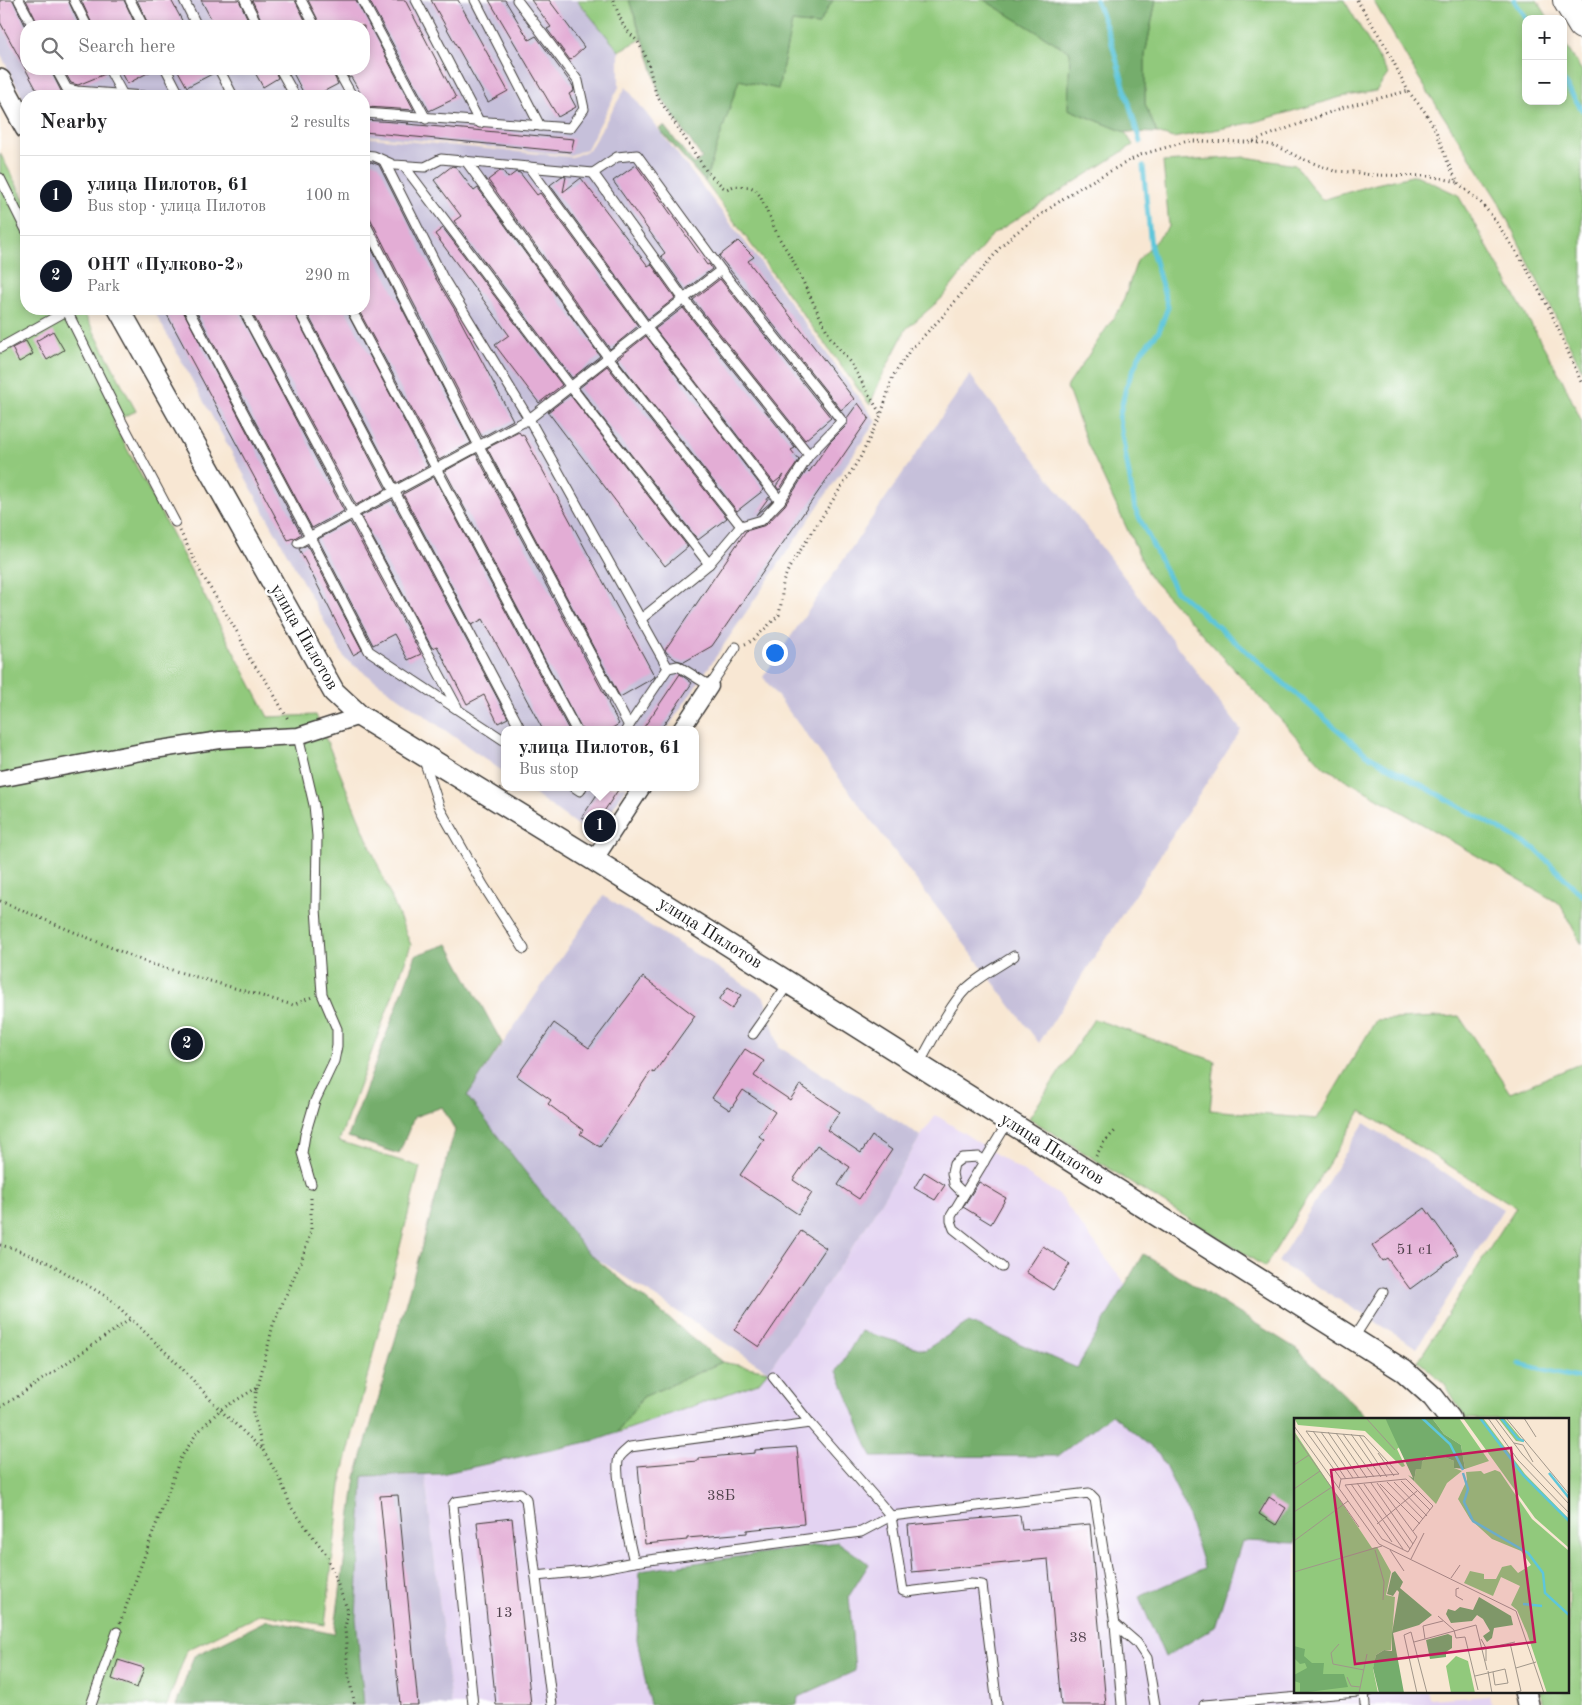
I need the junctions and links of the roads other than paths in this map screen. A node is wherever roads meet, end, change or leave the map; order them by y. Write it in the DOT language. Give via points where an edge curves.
graph roads {
  1 [pos="19,0"];
  2 [pos="74,0"];
  3 [pos="130,0"];
  4 [pos="184,0"];
  5 [pos="245,0"];
  6 [pos="301,0"];
  7 [pos="362,0"];
  8 [pos="416,0"];
  9 [pos="475,0"];
  10 [pos="517,0"];
  11 [pos="1567,0"];
  12 [pos="30,20"];
  13 [pos="84,20"];
  14 [pos="140,20"];
  15 [pos="194,20"];
  16 [pos="255,20"];
  17 [pos="312,20"];
  18 [pos="1582,25"];
  19 [pos="59,75"];
  20 [pos="113,75"];
  21 [pos="169,75"];
  22 [pos="222,75"];
  23 [pos="283,75"];
  24 [pos="340,75"];
  25 [pos="0,80"];
  26 [pos="70,90"];
  27 [pos="120,90"];
  28 [pos="177,90"];
  29 [pos="230,90"];
  30 [pos="292,90"];
  31 [pos="349,90"];
  32 [pos="370,114"];
  33 [pos="20,117"];
  34 [pos="426,119"];
  35 [pos="480,122"];
  36 [pos="540,126"];
  37 [pos="370,156"];
  38 [pos="384,160"];
  39 [pos="466,161"];
  40 [pos="404,166"];
  41 [pos="529,167"];
  42 [pos="593,173"];
  43 [pos="0,178"];
  44 [pos="20,218"];
  45 [pos="370,233"];
  46 [pos="721,270"];
  47 [pos="683,298"];
  48 [pos="57,315"];
  49 [pos="70,315"];
  50 [pos="122,315"];
  51 [pos="191,315"];
  52 [pos="246,315"];
  53 [pos="301,315"];
  54 [pos="354,315"];
  55 [pos="647,328"];
  56 [pos="0,348"];
  57 [pos="608,357"];
  58 [pos="571,387"];
  59 [pos="529,419"];
  60 [pos="479,446"];
  61 [pos="809,455"];
  62 [pos="436,469"];
  63 [pos="394,491"];
  64 [pos="780,501"];
  65 [pos="352,514"];
  66 [pos="175,522"];
  67 [pos="741,526"];
  68 [pos="310,537"];
  69 [pos="298,543"];
  70 [pos="708,564"];
  71 [pos="641,619"];
  72 [pos="736,647"];
  73 [pos="668,668"];
  74 [pos="710,686"];
  75 [pos="458,710"];
  76 [pos="360,716"];
  77 [pos="519,726"];
  78 [pos="574,726"];
  79 [pos="627,726"];
  80 [pos="629,726"];
  81 [pos="684,726"];
  82 [pos="298,736"];
  83 [pos="501,738"];
  84 [pos="423,755"];
  85 [pos="0,779"];
  86 [pos="639,791"];
  87 [pos="594,860"];
  88 [pos="524,949"];
  89 [pos="1014,956"];
  90 [pos="789,983"];
  91 [pos="753,1034"];
  92 [pos="918,1065"];
  93 [pos="1008,1122"];
  94 [pos="984,1162"];
  95 [pos="311,1184"];
  96 [pos="964,1194"];
  97 [pos="1002,1267"];
  98 [pos="1383,1292"];
  99 [pos="1353,1339"];
  100 [pos="772,1377"];
  101 [pos="1449,1418"];
  102 [pos="810,1424"];
  103 [pos="891,1516"];
  104 [pos="634,1562"];
  105 [pos="536,1576"];
  106 [pos="1115,1624"];
  107 [pos="117,1632"];
  108 [pos="1367,1692"];
  109 [pos="1525,1692"];
  110 [pos="91,1705"];
  111 [pos="473,1705"];
  112 [pos="552,1705"];
  113 [pos="997,1705"];
  114 [pos="1122,1705"];
  115 [pos="1155,1705"];
  116 [pos="1204,1705"];
  117 [pos="1365,1705"];
  118 [pos="1528,1705"];
  1 -- 12 [label="lane"];
  2 -- 13 [label="lane"];
  3 -- 14 [label="lane"];
  4 -- 15 [label="lane"];
  5 -- 16 [label="lane"];
  6 -- 17 [label="lane"];
  7 -- 34 [label="lane"];
  8 -- 35 [label="lane"];
  9 -- 36 [label="lane"];
  10 -- 36 [label="lane" via="578,81 584,109 570,128"];
  11 -- 18 [label="highway"];
  19 -- 26 [label="lane"];
  20 -- 27 [label="lane"];
  21 -- 28 [label="lane"];
  22 -- 29 [label="lane"];
  23 -- 30 [label="lane"];
  24 -- 31 [label="lane"];
  25 -- 33 [label="street"];
  32 -- 34 [label="lane"];
  34 -- 35 [label="lane"];
  35 -- 36 [label="lane"];
  37 -- 38 [label="lane"];
  38 -- 40 [label="lane"];
  38 -- 59 [label="lane" via="442,276"];
  39 -- 40 [label="lane" via="441,159 425,167"];
  39 -- 41 [label="lane"];
  39 -- 57 [label="lane"];
  40 -- 58 [label="lane"];
  41 -- 42 [label="lane"];
  41 -- 55 [label="lane"];
  42 -- 46 [label="lane" via="618,157 637,155"];
  42 -- 47 [label="lane"];
  43 -- 44 [label="lane"];
  45 -- 60 [label="lane"];
  46 -- 47 [label="lane"];
  46 -- 61 [label="lane" via="842,421"];
  47 -- 55 [label="lane"];
  47 -- 61 [label="lane"];
  48 -- 56 [label="lane"];
  49 -- 66 [label="lane"];
  50 -- 76 [label="street, улица Пилотов" via="334,692"];
  51 -- 68 [label="lane"];
  52 -- 65 [label="lane"];
  53 -- 63 [label="lane"];
  54 -- 62 [label="lane"];
  55 -- 57 [label="lane"];
  55 -- 64 [label="lane"];
  57 -- 58 [label="lane"];
  57 -- 67 [label="lane"];
  58 -- 59 [label="lane"];
  58 -- 70 [label="lane"];
  59 -- 60 [label="lane"];
  59 -- 71 [label="lane"];
  60 -- 62 [label="lane"];
  60 -- 79 [label="lane"];
  61 -- 64 [label="lane"];
  62 -- 63 [label="lane"];
  62 -- 78 [label="lane"];
  63 -- 65 [label="lane"];
  63 -- 77 [label="lane"];
  64 -- 67 [label="lane" via="762,520"];
  65 -- 68 [label="lane"];
  65 -- 75 [label="lane"];
  67 -- 70 [label="lane"];
  68 -- 69 [label="lane"];
  68 -- 75 [label="lane" via="369,651"];
  70 -- 71 [label="lane"];
  71 -- 73 [label="lane"];
  72 -- 74 [label="lane"];
  73 -- 74 [label="lane" via="678,666"];
  73 -- 80 [label="lane"];
  74 -- 81 [label="street"];
  75 -- 83 [label="lane"];
  76 -- 82 [label="street"];
  76 -- 84 [label="street, улица Пилотов"];
  82 -- 85 [label="street" via="220,740"];
  82 -- 95 [label="lane" via="314,805 317,836 316,909 322,994 336,1029 337,1046 304,1135 302,1153"];
  84 -- 87 [label="street, улица Пилотов"];
  84 -- 88 [label="lane" via="440,809"];
  86 -- 87 [label="street"];
  87 -- 90 [label="street, улица Пилотов"];
  89 -- 92 [label="lane" via="966,989"];
  90 -- 91 [label="lane"];
  90 -- 92 [label="street, улица Пилотов"];
  92 -- 93 [label="street, улица Пилотов"];
  93 -- 94 [label="lane"];
  93 -- 99 [label="street, улица Пилотов"];
  94 -- 96 [label="lane"];
  94 -- 96 [label="lane" via="978,1158 962,1158 954,1164 954,1184"];
  96 -- 97 [label="lane" via="951,1216 954,1229"];
  98 -- 99 [label="lane"];
  99 -- 101 [label="street, улица Пилотов" via="1404,1371 1433,1397"];
  100 -- 102 [label="lane"];
  102 -- 103 [label="lane"];
  102 -- 104 [label="lane" via="630,1447 619,1459 618,1471"];
  103 -- 104 [label="lane" via="861,1532"];
  103 -- 106 [label="lane" via="1089,1493 1094,1499"];
  103 -- 113 [label="lane" via="904,1592 971,1584 983,1587"];
  104 -- 105 [label="lane" via="587,1572"];
  105 -- 111 [label="lane" via="524,1496 520,1493 454,1503"];
  105 -- 112 [label="lane"];
  106 -- 114 [label="lane"];
  106 -- 115 [label="lane" via="1137,1643 1147,1658"];
  107 -- 110 [label="lane"];
  108 -- 116 [label="lane"];
  108 -- 117 [label="lane"];
  109 -- 118 [label="street"];
}
